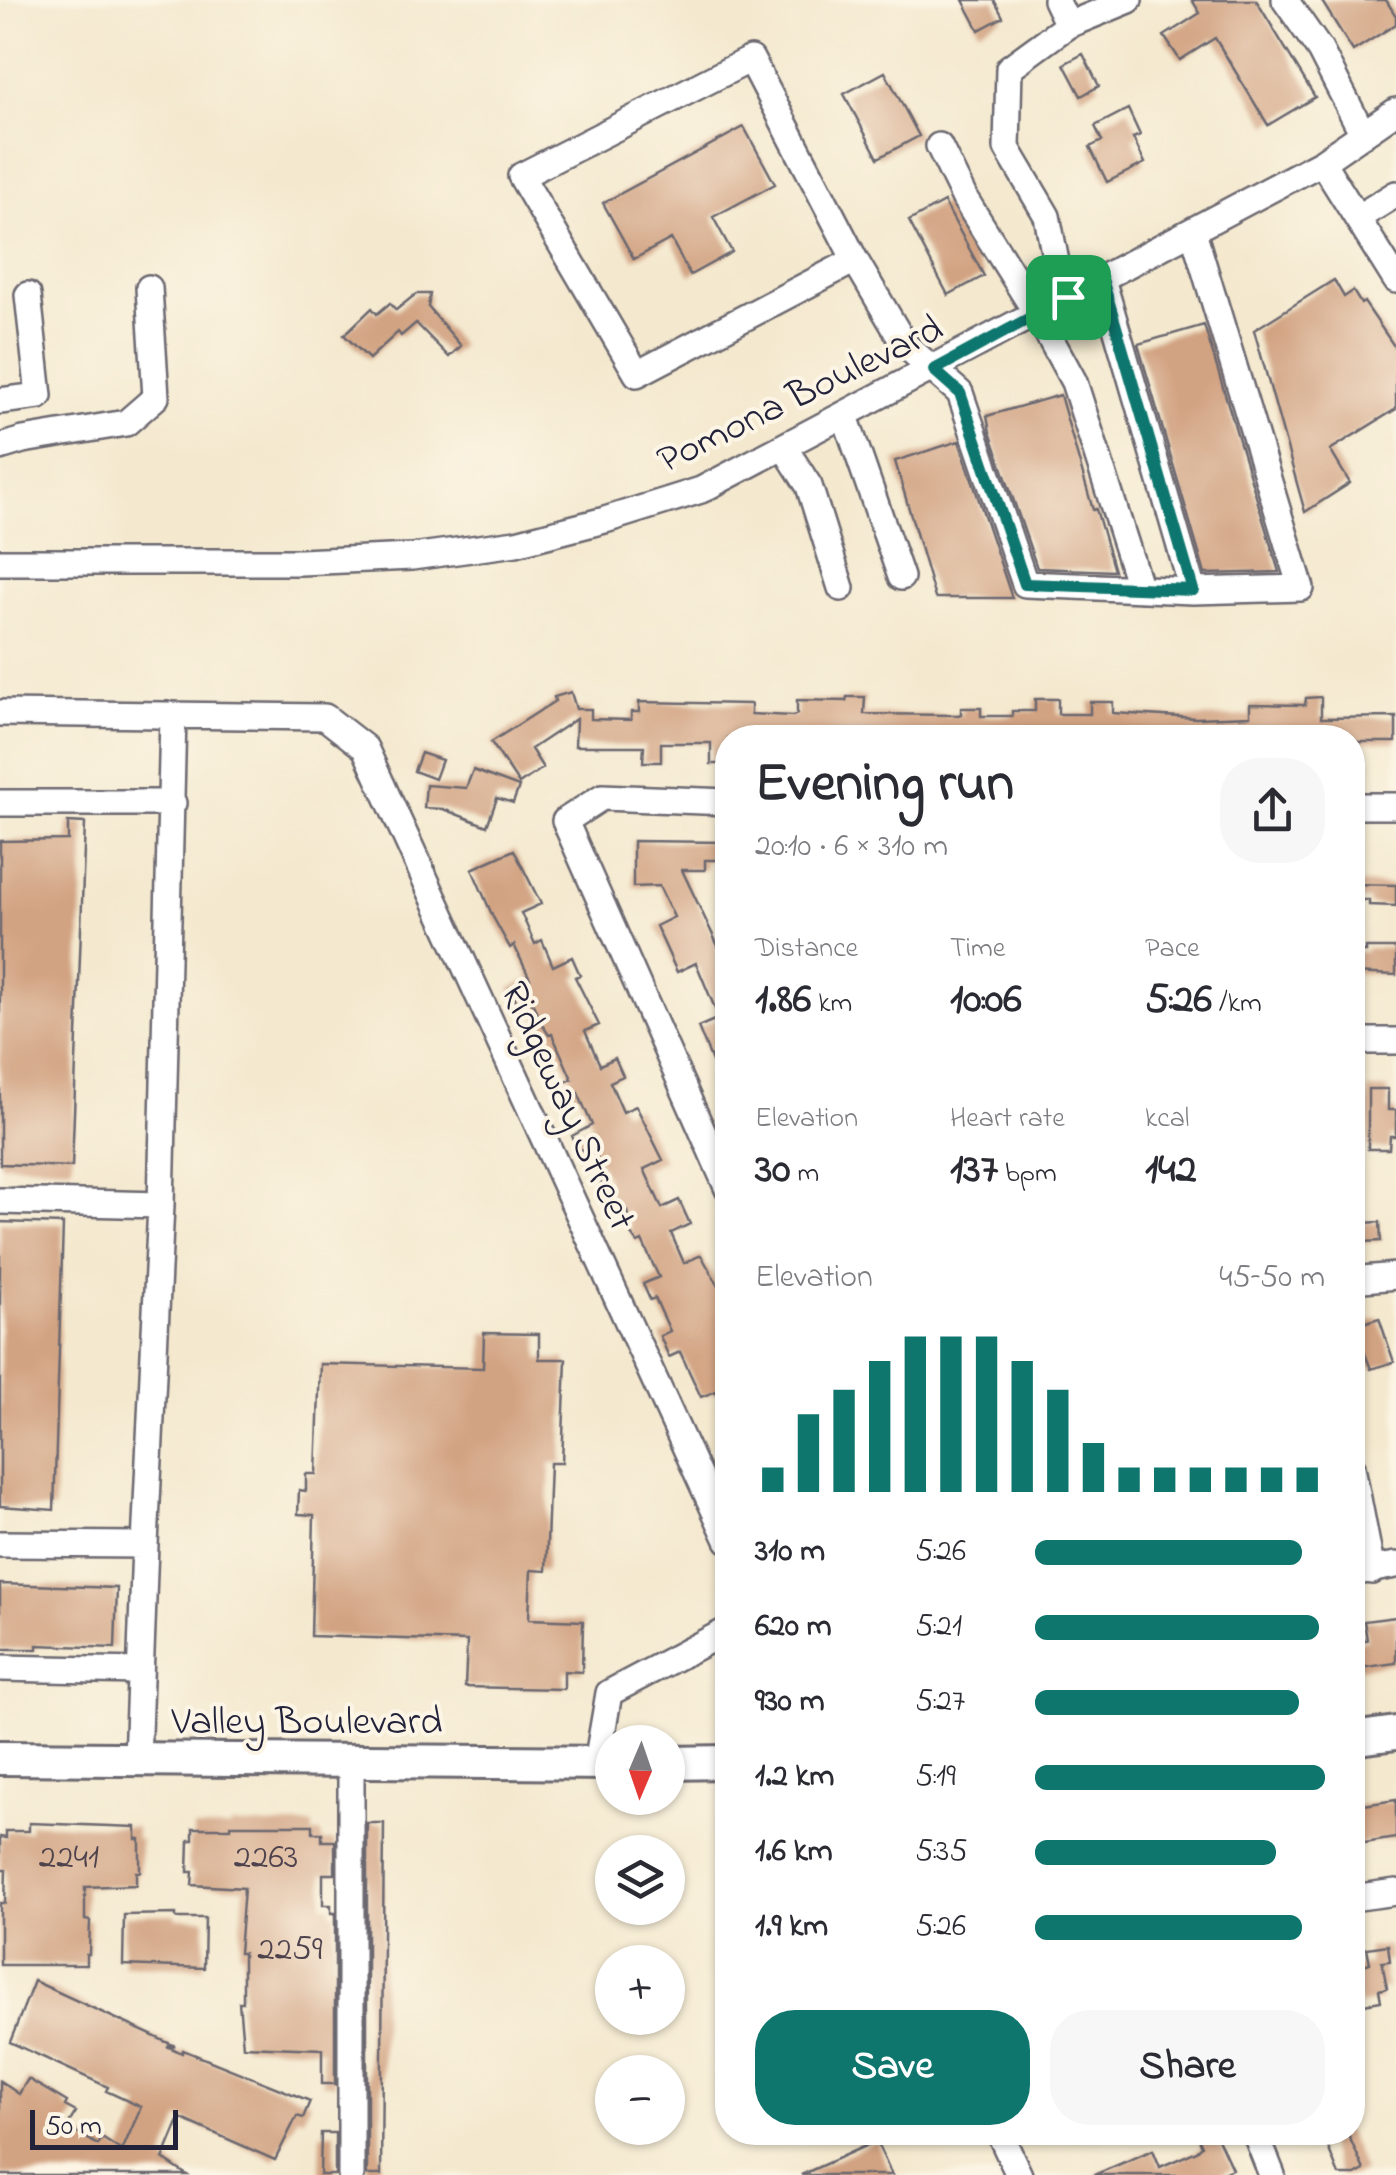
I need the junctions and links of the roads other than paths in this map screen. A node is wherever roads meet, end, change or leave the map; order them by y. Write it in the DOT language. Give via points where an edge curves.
graph roads {
  1 [pos="1056,0"];
  2 [pos="1130,0"];
  3 [pos="1286,0"];
  4 [pos="1068,25"];
  5 [pos="1396,111"];
  6 [pos="1363,134"];
  7 [pos="938,146"];
  8 [pos="1322,162"];
  9 [pos="1396,194"];
  10 [pos="1358,218"];
  11 [pos="1193,231"];
  12 [pos="855,260"];
  13 [pos="1102,279"];
  14 [pos="1396,280"];
  15 [pos="149,288"];
  16 [pos="28,295"];
  17 [pos="1068,297"];
  18 [pos="1036,314"];
  19 [pos="934,370"];
  20 [pos="0,401"];
  21 [pos="846,416"];
  22 [pos="0,447"];
  23 [pos="784,447"];
  24 [pos="0,562"];
  25 [pos="901,577"];
  26 [pos="841,588"];
  27 [pos="1140,589"];
  28 [pos="1193,590"];
  29 [pos="0,713"];
  30 [pos="173,716"];
  31 [pos="715,801"];
  32 [pos="0,803"];
  33 [pos="173,803"];
  34 [pos="1365,806"];
  35 [pos="1396,806"];
  36 [pos="1365,1041"];
  37 [pos="1396,1041"];
  38 [pos="715,1160"];
  39 [pos="0,1202"];
  40 [pos="161,1205"];
  41 [pos="1396,1276"];
  42 [pos="1365,1279"];
  43 [pos="715,1512"];
  44 [pos="1365,1528"];
  45 [pos="0,1544"];
  46 [pos="146,1545"];
  47 [pos="1374,1570"];
  48 [pos="715,1637"];
  49 [pos="0,1668"];
  50 [pos="140,1671"];
  51 [pos="607,1725"];
  52 [pos="1396,1734"];
  53 [pos="1365,1738"];
  54 [pos="0,1758"];
  55 [pos="137,1760"];
  56 [pos="351,1762"];
  57 [pos="685,1762"];
  58 [pos="715,1762"];
  59 [pos="595,1763"];
  60 [pos="1396,1892"];
  61 [pos="1365,1896"];
  62 [pos="1005,2145"];
  63 [pos="1260,2145"];
  64 [pos="351,2175"];
  65 [pos="1019,2175"];
  66 [pos="1272,2175"];
  1 -- 4 [label="street"];
  2 -- 4 [label="street"];
  3 -- 6 [label="street"];
  4 -- 17 [label="street" via="1010,68 1007,148 1047,216"];
  5 -- 6 [label="street, Pomona Boulevard"];
  6 -- 8 [label="street, Pomona Boulevard"];
  7 -- 18 [label="street"];
  8 -- 10 [label="street"];
  8 -- 11 [label="street, Pomona Boulevard"];
  9 -- 10 [label="street"];
  10 -- 14 [label="street"];
  11 -- 13 [label="street, Pomona Boulevard"];
  11 -- 28 [label="street" via="1301,588"];
  12 -- 12 [label="street" via="751,59 520,176 637,374"];
  12 -- 19 [label="street" via="905,344"];
  13 -- 17 [label="street, Pomona Boulevard"];
  13 -- 28 [label="street"];
  15 -- 22 [label="street" via="156,397 126,423"];
  16 -- 20 [label="street" via="40,396"];
  17 -- 18 [label="street, Pomona Boulevard"];
  18 -- 19 [label="street, Pomona Boulevard"];
  18 -- 27 [label="street" via="1074,382"];
  19 -- 21 [label="street, Pomona Boulevard"];
  19 -- 27 [label="street" via="960,393 1025,584"];
  21 -- 23 [label="street, Pomona Boulevard"];
  21 -- 25 [label="street"];
  23 -- 24 [label="street, Pomona Boulevard" via="701,490 516,543 412,558"];
  23 -- 26 [label="street" via="809,486"];
  27 -- 28 [label="street"];
  29 -- 30 [label="street"];
  30 -- 33 [label="street"];
  30 -- 43 [label="street, Ridgeway Street" via="325,717 365,748"];
  31 -- 38 [label="street" via="602,797 565,822"];
  32 -- 33 [label="street"];
  33 -- 40 [label="street"];
  34 -- 35 [label="street"];
  36 -- 37 [label="street"];
  39 -- 40 [label="street"];
  40 -- 46 [label="street"];
  41 -- 42 [label="street"];
  44 -- 47 [label="street"];
  45 -- 46 [label="street"];
  46 -- 50 [label="street"];
  48 -- 51 [label="street" via="608,1693"];
  49 -- 50 [label="street"];
  50 -- 55 [label="street"];
  52 -- 53 [label="main road"];
  54 -- 55 [label="main road, Valley Boulevard"];
  55 -- 56 [label="main road, Valley Boulevard"];
  56 -- 59 [label="main road, Valley Boulevard"];
  56 -- 64 [label="street"];
  57 -- 58 [label="main road"];
  60 -- 61 [label="street"];
  62 -- 65 [label="street"];
  63 -- 66 [label="street"];
}
